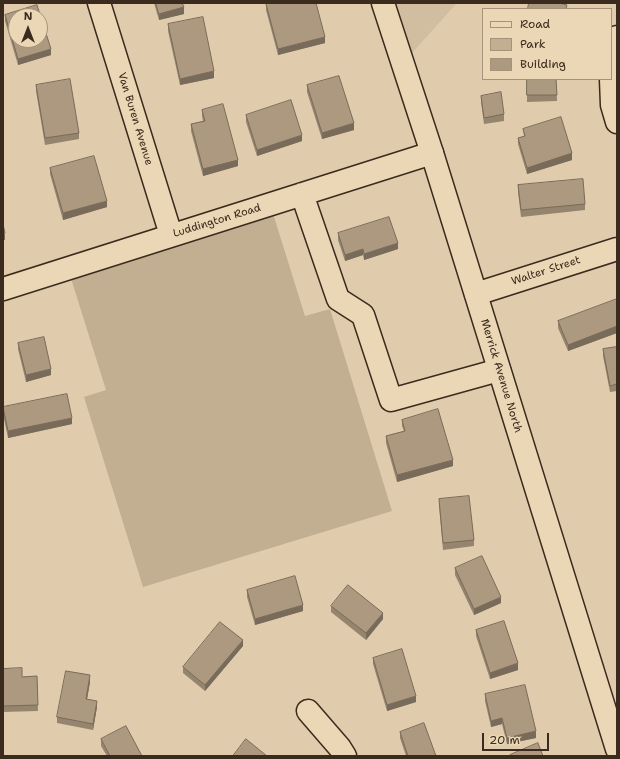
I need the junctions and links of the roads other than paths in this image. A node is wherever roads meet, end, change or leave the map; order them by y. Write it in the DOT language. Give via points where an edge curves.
graph roads {
  1 [pos="99,3"];
  2 [pos="383,3"];
  3 [pos="617,38"];
  4 [pos="612,58"];
  5 [pos="611,80"];
  6 [pos="617,122"];
  7 [pos="432,153"];
  8 [pos="302,194"];
  9 [pos="171,235"];
  10 [pos="617,249"];
  11 [pos="3,290"];
  12 [pos="476,294"];
  13 [pos="499,370"];
  14 [pos="308,711"];
  15 [pos="617,749"];
  16 [pos="345,756"];
  1 -- 9 [label="street, Van Buren Avenue"];
  2 -- 7 [label="street, Merrick Avenue North"];
  3 -- 4 [label="street"];
  5 -- 6 [label="street" via="612,105"];
  7 -- 8 [label="street, Luddington Road"];
  7 -- 12 [label="street, Merrick Avenue North"];
  8 -- 9 [label="street, Luddington Road"];
  8 -- 13 [label="street" via="338,299 363,315 392,400"];
  9 -- 11 [label="street, Luddington Road"];
  10 -- 12 [label="street, Walter Street"];
  12 -- 13 [label="street, Merrick Avenue North"];
  13 -- 15 [label="street, Merrick Avenue North"];
  14 -- 16 [label="street"];
}
